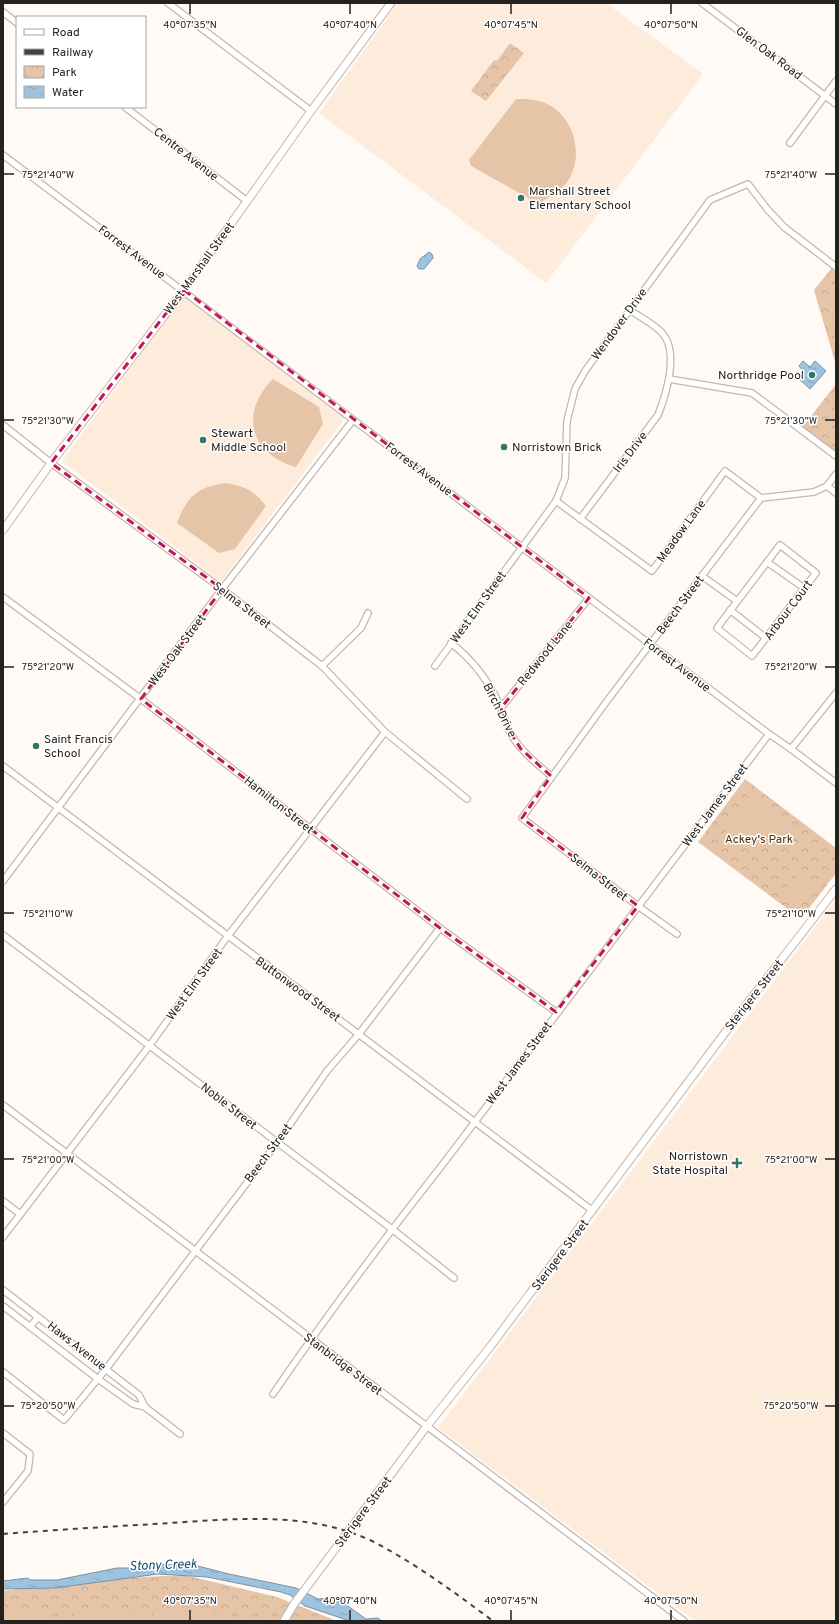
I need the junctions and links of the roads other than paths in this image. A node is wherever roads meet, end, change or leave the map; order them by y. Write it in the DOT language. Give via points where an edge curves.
graph roads {
  1 [pos="168,3"];
  2 [pos="391,3"];
  3 [pos="702,3"];
  4 [pos="3,12"];
  5 [pos="16,22"];
  6 [pos="836,80"];
  7 [pos="826,95"];
  8 [pos="836,104"];
  9 [pos="126,108"];
  10 [pos="311,111"];
  11 [pos="790,143"];
  12 [pos="3,155"];
  13 [pos="247,201"];
  14 [pos="836,267"];
  15 [pos="184,290"];
  16 [pos="630,310"];
  17 [pos="669,379"];
  18 [pos="353,420"];
  19 [pos="3,425"];
  20 [pos="836,456"];
  21 [pos="51,463"];
  22 [pos="836,474"];
  23 [pos="827,486"];
  24 [pos="836,493"];
  25 [pos="761,498"];
  26 [pos="556,501"];
  27 [pos="580,519"];
  28 [pos="3,530"];
  29 [pos="522,547"];
  30 [pos="767,562"];
  31 [pos="702,576"];
  32 [pos="804,588"];
  33 [pos="222,589"];
  34 [pos="3,597"];
  35 [pos="589,598"];
  36 [pos="737,601"];
  37 [pos="730,610"];
  38 [pos="368,614"];
  39 [pos="766,638"];
  40 [pos="451,644"];
  41 [pos="651,645"];
  42 [pos="322,666"];
  43 [pos="435,666"];
  44 [pos="836,693"];
  45 [pos="141,698"];
  46 [pos="501,708"];
  47 [pos="385,732"];
  48 [pos="768,734"];
  49 [pos="791,748"];
  50 [pos="3,766"];
  51 [pos="551,776"];
  52 [pos="836,783"];
  53 [pos="467,799"];
  54 [pos="58,809"];
  55 [pos="522,818"];
  56 [pos="310,829"];
  57 [pos="3,881"];
  58 [pos="836,889"];
  59 [pos="638,906"];
  60 [pos="440,928"];
  61 [pos="677,934"];
  62 [pos="3,935"];
  63 [pos="228,937"];
  64 [pos="556,1012"];
  65 [pos="359,1034"];
  66 [pos="150,1045"];
  67 [pos="3,1106"];
  68 [pos="474,1122"];
  69 [pos="277,1143"];
  70 [pos="66,1154"];
  71 [pos="3,1201"];
  72 [pos="593,1211"];
  73 [pos="20,1214"];
  74 [pos="392,1228"];
  75 [pos="3,1237"];
  76 [pos="194,1250"];
  77 [pos="454,1278"];
  78 [pos="3,1290"];
  79 [pos="3,1306"];
  80 [pos="38,1317"];
  81 [pos="30,1327"];
  82 [pos="311,1339"];
  83 [pos="106,1369"];
  84 [pos="3,1372"];
  85 [pos="98,1379"];
  86 [pos="274,1394"];
  87 [pos="145,1407"];
  88 [pos="427,1426"];
  89 [pos="3,1433"];
  90 [pos="180,1434"];
  91 [pos="3,1502"];
  92 [pos="284,1621"];
  93 [pos="684,1621"];
  1 -- 10 [label="street"];
  2 -- 10 [label="street, West Marshall Street"];
  3 -- 7 [label="street, Glen Oak Road"];
  4 -- 5 [label="street"];
  6 -- 7 [label="street"];
  7 -- 8 [label="street, Glen Oak Road"];
  7 -- 11 [label="street"];
  9 -- 13 [label="street, Centre Avenue"];
  10 -- 13 [label="street, West Marshall Street"];
  12 -- 15 [label="street, Forrest Avenue"];
  13 -- 15 [label="street, West Marshall Street"];
  14 -- 16 [label="street, Wendover Drive" via="784,227 748,184 710,200"];
  15 -- 18 [label="street, Forrest Avenue"];
  15 -- 21 [label="street, West Marshall Street"];
  16 -- 17 [label="street, Iris Drive" via="664,335 671,364"];
  16 -- 26 [label="street, Wendover Drive" via="585,371 575,389 567,421 564,478"];
  17 -- 20 [label="street" via="752,393"];
  17 -- 27 [label="street, Iris Drive" via="658,415"];
  18 -- 29 [label="street, Forrest Avenue"];
  18 -- 33 [label="street, West Oak Street"];
  19 -- 21 [label="street, Selma Street"];
  21 -- 28 [label="street, West Marshall Street"];
  21 -- 33 [label="street, Selma Street"];
  22 -- 23 [label="street"];
  23 -- 24 [label="street"];
  23 -- 25 [label="street" via="814,492"];
  25 -- 27 [label="street, Meadow Lane" via="725,471 652,571"];
  25 -- 31 [label="street, Beech Street"];
  26 -- 27 [label="street, Meadow Lane"];
  26 -- 29 [label="street, Wendover Drive"];
  29 -- 35 [label="street, Forrest Avenue"];
  29 -- 40 [label="street, West Elm Street"];
  30 -- 32 [label="street"];
  30 -- 32 [label="street, Arbour Court" via="780,546 816,573"];
  30 -- 36 [label="street, Arbour Court"];
  31 -- 36 [label="street"];
  31 -- 41 [label="street, Beech Street"];
  32 -- 39 [label="street, Arbour Court"];
  33 -- 42 [label="street, Selma Street"];
  33 -- 45 [label="street, West Oak Street"];
  34 -- 45 [label="street, Hamilton Street"];
  35 -- 41 [label="street, Forrest Avenue"];
  35 -- 46 [label="street, Redwood Lane"];
  36 -- 37 [label="street, Arbour Court"];
  37 -- 39 [label="street"];
  37 -- 39 [label="street, Arbour Court" via="716,628 752,656"];
  38 -- 42 [label="street" via="360,628"];
  40 -- 43 [label="street, West Elm Street"];
  40 -- 46 [label="street, Birch Drive" via="477,667"];
  41 -- 48 [label="street, Forrest Avenue"];
  41 -- 51 [label="street, Beech Street"];
  42 -- 47 [label="street, Selma Street"];
  44 -- 49 [label="street"];
  45 -- 54 [label="street, West Oak Street"];
  45 -- 56 [label="street, Hamilton Street"];
  46 -- 51 [label="street, Birch Drive" via="508,729 521,749"];
  47 -- 53 [label="street, Selma Street"];
  47 -- 56 [label="street, West Elm Street"];
  48 -- 49 [label="street, Forrest Avenue"];
  48 -- 59 [label="street, West James Street"];
  49 -- 52 [label="street, Forrest Avenue"];
  50 -- 54 [label="street, Buttonwood Street"];
  51 -- 55 [label="street, Beech Street"];
  54 -- 57 [label="street, West Oak Street"];
  54 -- 63 [label="street, Buttonwood Street"];
  55 -- 59 [label="street, Selma Street"];
  56 -- 60 [label="street, Hamilton Street"];
  56 -- 63 [label="street, West Elm Street"];
  58 -- 72 [label="street, Sterigere Street" via="733,1022"];
  59 -- 61 [label="street, Selma Street"];
  59 -- 64 [label="street, West James Street"];
  60 -- 64 [label="street, Hamilton Street"];
  60 -- 65 [label="street, Beech Street"];
  62 -- 66 [label="street, Noble Street"];
  63 -- 65 [label="street, Buttonwood Street"];
  63 -- 66 [label="street, West Elm Street"];
  64 -- 68 [label="street, West James Street"];
  65 -- 68 [label="street, Buttonwood Street"];
  65 -- 69 [label="street, Beech Street" via="327,1071"];
  66 -- 69 [label="street, Noble Street"];
  66 -- 70 [label="street, West Elm Street"];
  67 -- 70 [label="street, Stanbridge Street"];
  68 -- 72 [label="street, Buttonwood Street"];
  68 -- 74 [label="street, West James Street"];
  69 -- 74 [label="street, Noble Street"];
  69 -- 76 [label="street, Beech Street"];
  70 -- 73 [label="street, West Elm Street"];
  70 -- 76 [label="street, Stanbridge Street"];
  71 -- 73 [label="street"];
  72 -- 88 [label="street, Sterigere Street"];
  73 -- 75 [label="street, West Elm Street"];
  74 -- 77 [label="street, Noble Street"];
  74 -- 82 [label="street, West James Street"];
  76 -- 82 [label="street, Stanbridge Street"];
  76 -- 83 [label="street, Beech Street"];
  78 -- 80 [label="street, Haws Avenue"];
  79 -- 81 [label="street, Haws Avenue"];
  80 -- 81 [label="street"];
  80 -- 83 [label="street, Haws Avenue"];
  81 -- 85 [label="street, Haws Avenue"];
  82 -- 86 [label="street, West James Street"];
  82 -- 88 [label="street, Stanbridge Street"];
  83 -- 85 [label="street, Beech Street"];
  83 -- 87 [label="street, Haws Avenue" via="139,1395"];
  84 -- 85 [label="street, Beech Street" via="64,1420"];
  85 -- 87 [label="street, Haws Avenue" via="134,1404"];
  87 -- 90 [label="street, Haws Avenue"];
  88 -- 92 [label="street, Sterigere Street" via="310,1582"];
  88 -- 93 [label="street, Stanbridge Street"];
  89 -- 91 [label="street" via="30,1454 28,1471"];
}
